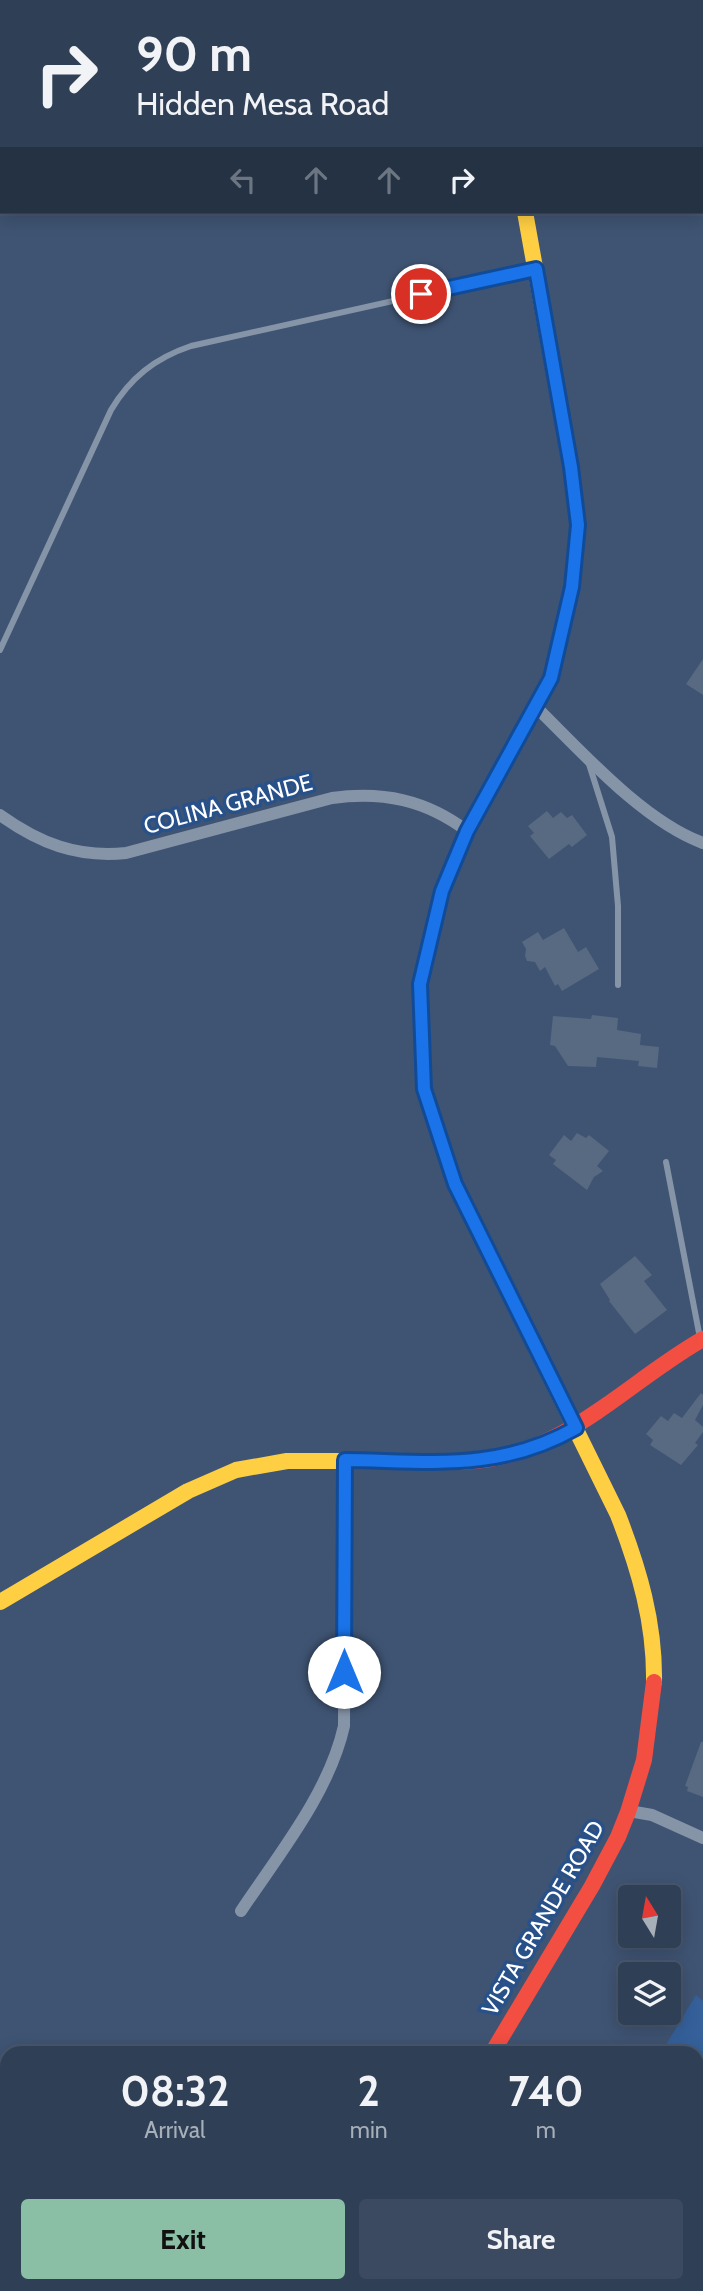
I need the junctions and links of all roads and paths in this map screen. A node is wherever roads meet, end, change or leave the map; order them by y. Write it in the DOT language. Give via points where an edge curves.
graph roads {
  1 [pos="525,214"];
  2 [pos="536,269"];
  3 [pos="0,650"];
  4 [pos="536,707"];
  5 [pos="586,756"];
  6 [pos="0,815"];
  7 [pos="467,831"];
  8 [pos="703,843"];
  9 [pos="618,985"];
  10 [pos="666,1162"];
  11 [pos="702,1340"];
  12 [pos="576,1428"];
  13 [pos="345,1460"];
  14 [pos="0,1602"];
  15 [pos="629,1811"];
  16 [pos="703,1838"];
  17 [pos="241,1911"];
  18 [pos="496,2046"];
  1 -- 2 [label="street, VISTA GRANDE ROAD"];
  2 -- 3 [label="lane" via="191,345 153,363 129,384 111,411"];
  2 -- 4 [label="street, VISTA GRANDE ROAD" via="578,525 569,600 551,678"];
  4 -- 5 [label="street"];
  4 -- 7 [label="street, VISTA GRANDE ROAD"];
  5 -- 8 [label="street" via="681,835"];
  5 -- 9 [label="lane" via="612,837"];
  6 -- 7 [label="street, COLINA GRANDE" via="51,845 97,854 126,853 352,795 411,801 441,813"];
  7 -- 12 [label="street, VISTA GRANDE ROAD" via="442,891 420,984 424,1089 455,1184"];
  10 -- 11 [label="lane"];
  11 -- 12 [label="street"];
  12 -- 13 [label="street" via="540,1446 498,1458"];
  12 -- 15 [label="street, VISTA GRANDE ROAD" via="628,1540 646,1596 654,1653 653,1699"];
  13 -- 14 [label="street" via="270,1463 220,1476"];
  13 -- 17 [label="street" via="344,1726 340,1745 323,1786"];
  15 -- 16 [label="street" via="652,1815"];
  15 -- 18 [label="street, VISTA GRANDE ROAD" via="608,1859"];
}
